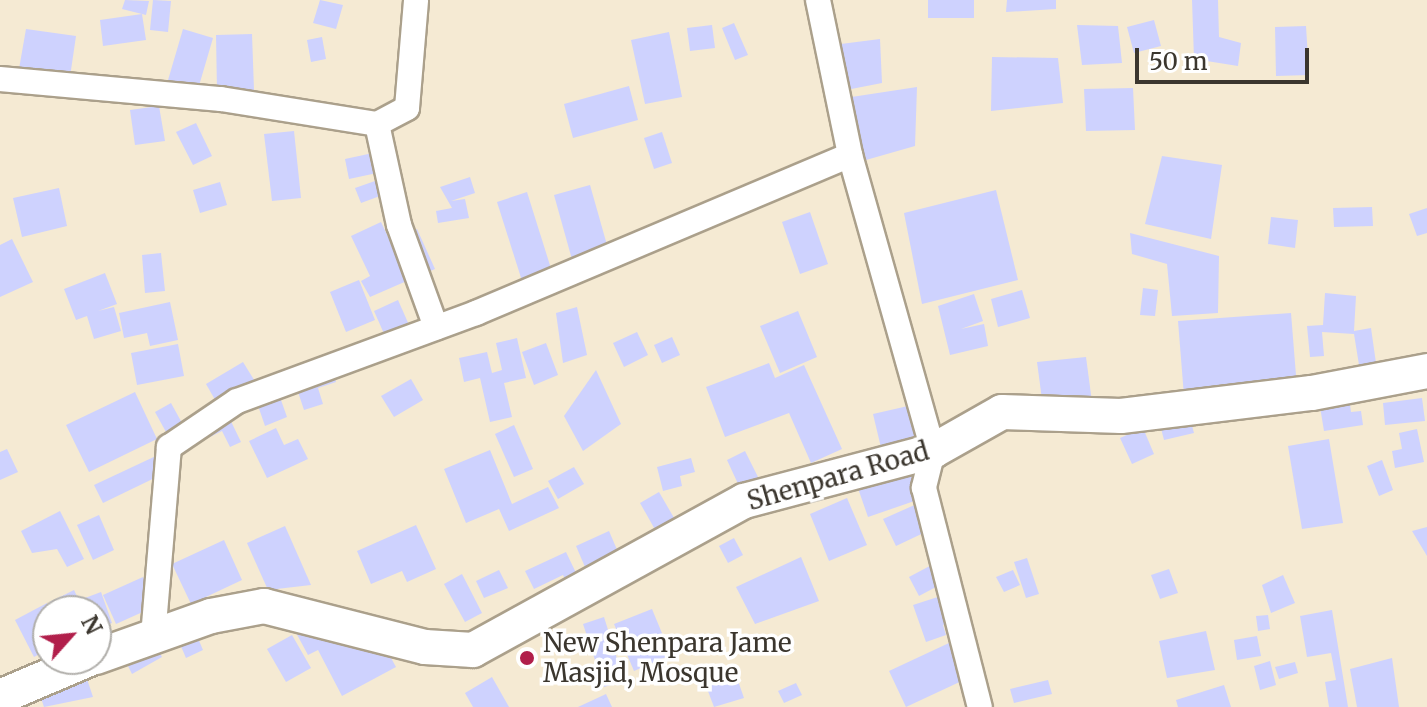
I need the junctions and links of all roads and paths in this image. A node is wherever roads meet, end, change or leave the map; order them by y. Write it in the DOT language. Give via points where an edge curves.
graph roads {
  1 [pos="416,0"];
  2 [pos="818,0"];
  3 [pos="0,79"];
  4 [pos="377,124"];
  5 [pos="850,155"];
  6 [pos="436,327"];
  7 [pos="1427,371"];
  8 [pos="933,451"];
  9 [pos="153,637"];
  10 [pos="112,651"];
  11 [pos="52,675"];
  12 [pos="0,697"];
  13 [pos="980,707"];
  1 -- 4 [label="street" via="407,108"];
  2 -- 5 [label="street"];
  3 -- 4 [label="street" via="221,99"];
  4 -- 6 [label="street" via="399,225"];
  5 -- 6 [label="street"];
  5 -- 8 [label="street"];
  6 -- 9 [label="street" via="237,401 169,447"];
  7 -- 8 [label="street, Shenpara Road" via="1312,393 1121,416 1002,412"];
  8 -- 9 [label="street, Shenpara Road" via="744,501 473,650 425,647 264,606"];
  8 -- 13 [label="street" via="924,488"];
  9 -- 10 [label="street, Shenpara Road"];
  11 -- 12 [label="street"];
}
